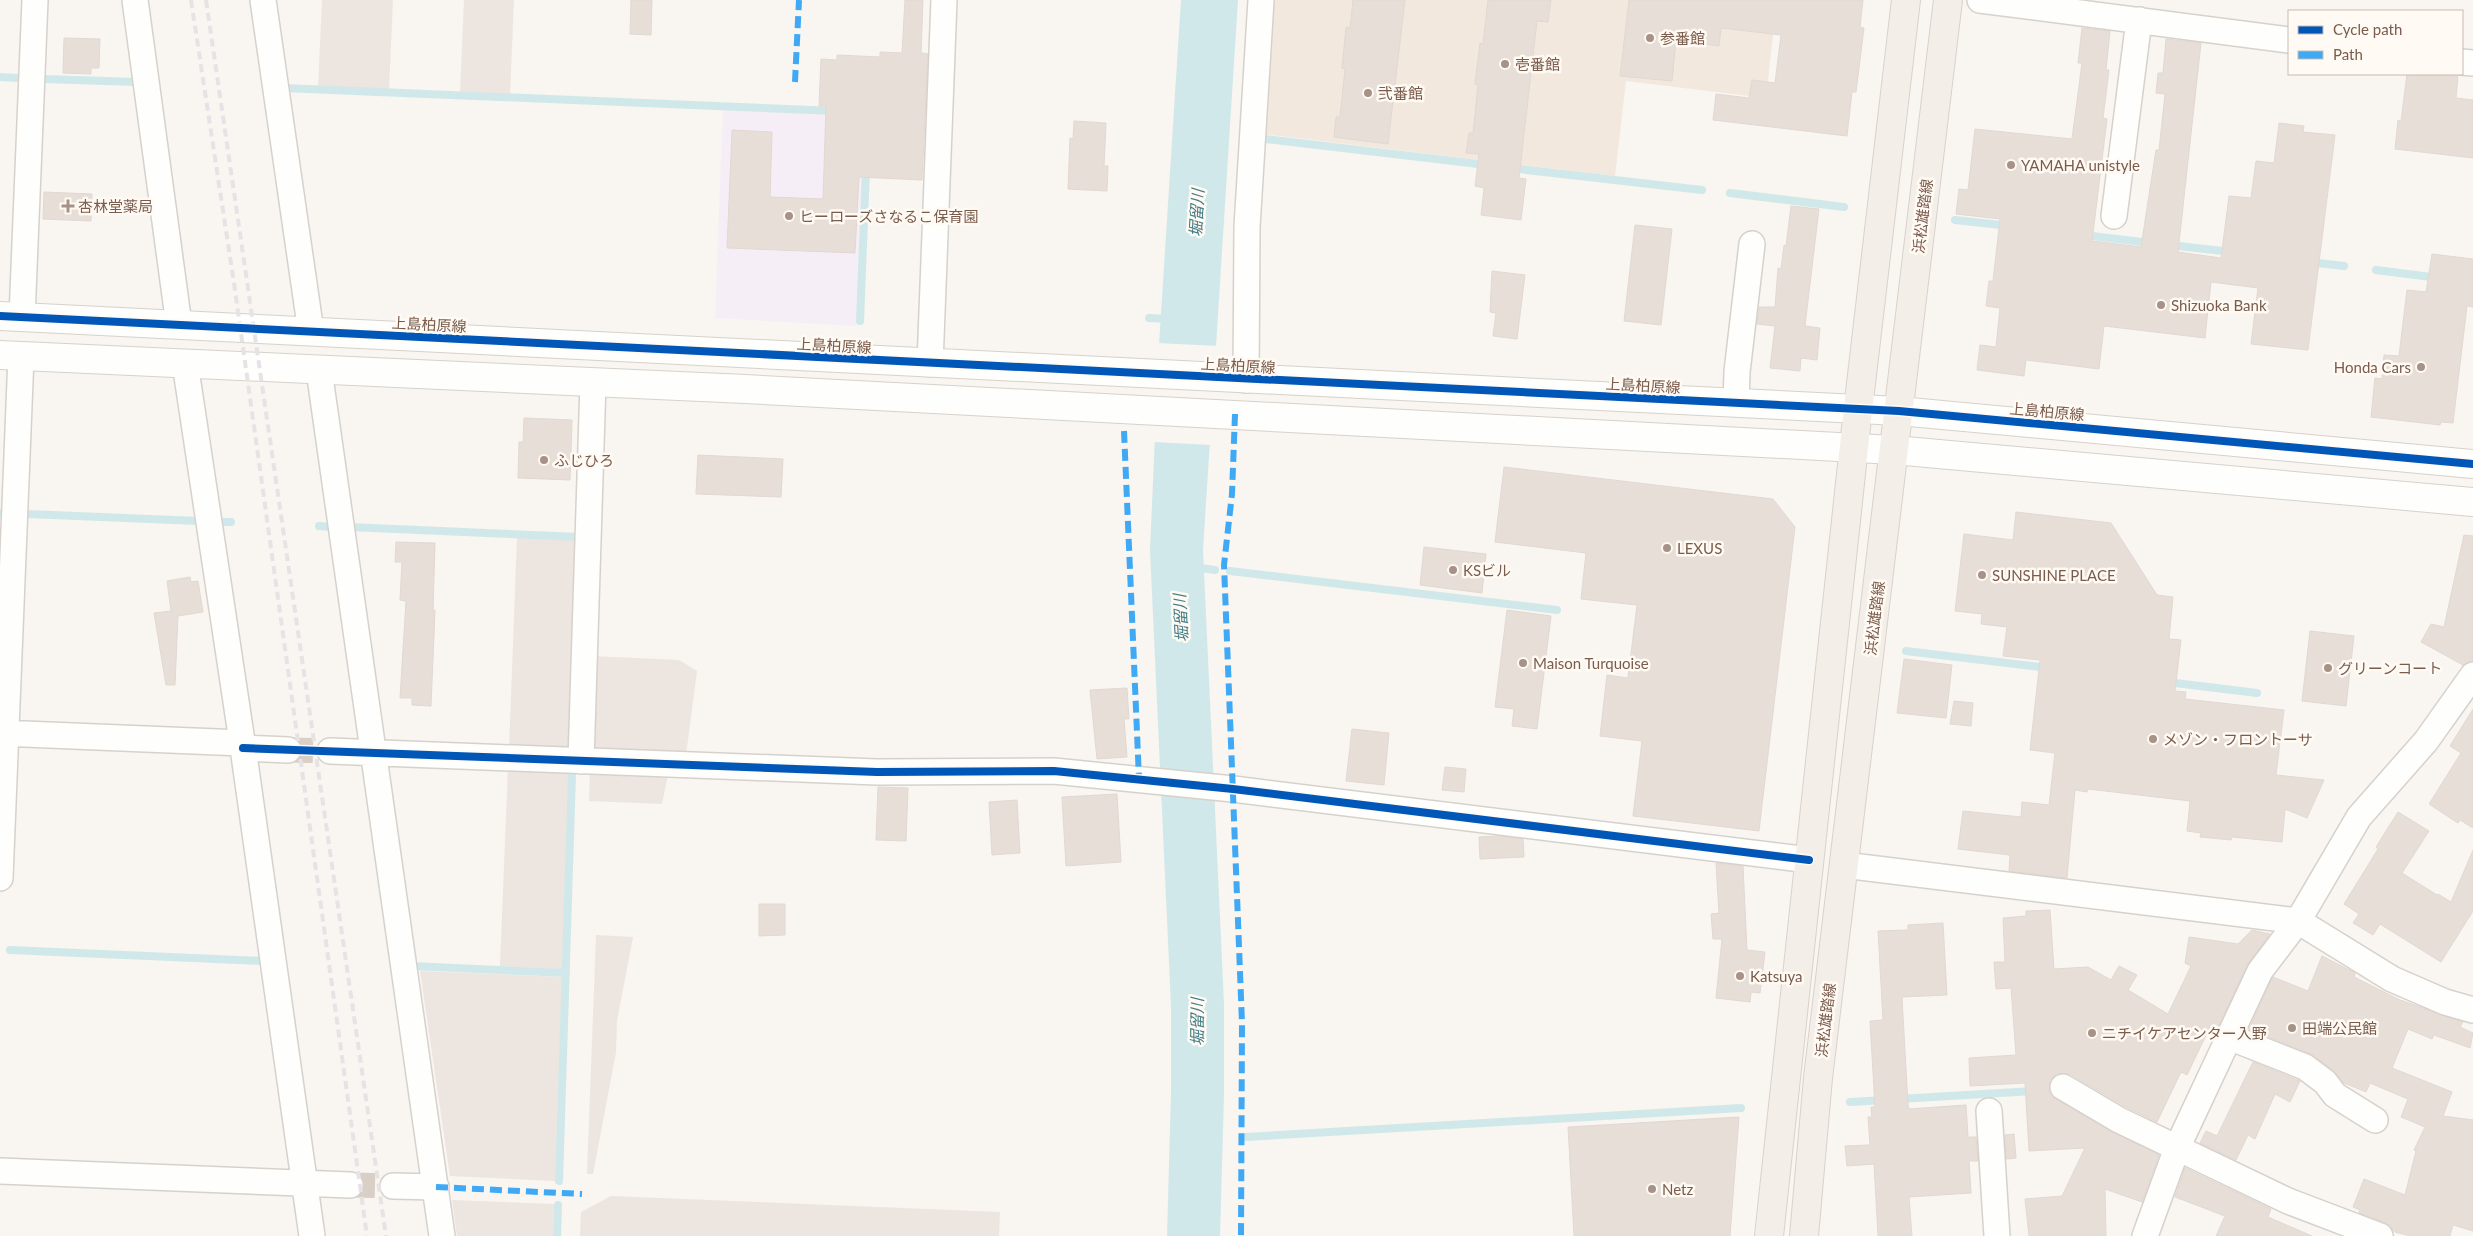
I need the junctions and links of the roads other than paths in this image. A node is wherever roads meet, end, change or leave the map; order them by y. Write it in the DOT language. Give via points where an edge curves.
graph roads {
  1 [pos="34,0"];
  2 [pos="135,0"];
  3 [pos="262,0"];
  4 [pos="944,0"];
  5 [pos="1261,0"];
  6 [pos="1906,0"];
  7 [pos="1948,0"];
  8 [pos="1980,0"];
  9 [pos="2138,20"];
  10 [pos="2288,40"];
  11 [pos="2114,216"];
  12 [pos="1752,244"];
  13 [pos="11,317"];
  14 [pos="179,325"];
  15 [pos="311,332"];
  16 [pos="10,356"];
  17 [pos="185,364"];
  18 [pos="930,364"];
  19 [pos="320,370"];
  20 [pos="1239,379"];
  21 [pos="593,383"];
  22 [pos="1736,403"];
  23 [pos="1858,409"];
  24 [pos="1899,411"];
  25 [pos="1854,448"];
  26 [pos="1894,450"];
  27 [pos="2473,464"];
  28 [pos="2473,502"];
  29 [pos="2471,681"];
  30 [pos="3,733"];
  31 [pos="242,745"];
  32 [pos="288,750"];
  33 [pos="330,751"];
  34 [pos="374,753"];
  35 [pos="581,761"];
  36 [pos="1809,860"];
  37 [pos="1844,865"];
  38 [pos="0,878"];
  39 [pos="2298,921"];
  40 [pos="2473,1010"];
  41 [pos="2229,1037"];
  42 [pos="2063,1087"];
  43 [pos="1989,1111"];
  44 [pos="2375,1120"];
  45 [pos="2177,1148"];
  46 [pos="0,1171"];
  47 [pos="305,1184"];
  48 [pos="350,1185"];
  49 [pos="393,1186"];
  50 [pos="436,1187"];
  51 [pos="2323,1226"];
  52 [pos="312,1236"];
  53 [pos="442,1236"];
  54 [pos="1769,1236"];
  55 [pos="1804,1236"];
  56 [pos="1997,1236"];
  57 [pos="2145,1236"];
  58 [pos="2380,1236"];
  1 -- 13 [label="street"];
  2 -- 14 [label="street"];
  3 -- 15 [label="street"];
  4 -- 18 [label="street"];
  5 -- 20 [label="street"];
  6 -- 23 [label="main road"];
  7 -- 24 [label="main road, 浜松雄踏線"];
  8 -- 9 [label="street"];
  9 -- 10 [label="street"];
  9 -- 11 [label="street"];
  12 -- 22 [label="street"];
  13 -- 14 [label="street, 上島柏原線"];
  14 -- 15 [label="street, 上島柏原線"];
  15 -- 18 [label="street, 上島柏原線"];
  16 -- 17 [label="street"];
  16 -- 30 [label="street"];
  17 -- 19 [label="street"];
  17 -- 31 [label="street"];
  18 -- 20 [label="street, 上島柏原線"];
  19 -- 21 [label="street"];
  19 -- 34 [label="street"];
  20 -- 22 [label="street, 上島柏原線"];
  21 -- 25 [label="street"];
  21 -- 35 [label="street"];
  22 -- 23 [label="street, 上島柏原線"];
  23 -- 24 [label="street, 上島柏原線"];
  23 -- 25 [label="main road"];
  24 -- 26 [label="main road, 浜松雄踏線"];
  24 -- 27 [label="street, 上島柏原線"];
  25 -- 26 [label="street"];
  25 -- 36 [label="main road"];
  26 -- 28 [label="street"];
  26 -- 37 [label="main road, 浜松雄踏線"];
  29 -- 39 [label="street" via="2426,741 2359,817"];
  30 -- 31 [label="street"];
  30 -- 38 [label="street"];
  31 -- 32 [label="street"];
  31 -- 47 [label="street"];
  33 -- 34 [label="street"];
  34 -- 35 [label="street"];
  34 -- 50 [label="street"];
  35 -- 36 [label="street" via="877,772 1054,771 1228,788"];
  36 -- 54 [label="main road"];
  37 -- 39 [label="street"];
  37 -- 55 [label="main road, 浜松雄踏線" via="1816,1097"];
  39 -- 40 [label="street" via="2392,979 2445,1002"];
  39 -- 41 [label="street" via="2260,972"];
  41 -- 44 [label="street" via="2305,1067 2325,1082 2335,1095"];
  41 -- 45 [label="street"];
  42 -- 45 [label="street" via="2119,1120"];
  43 -- 56 [label="street"];
  45 -- 51 [label="street" via="2288,1201"];
  45 -- 57 [label="street"];
  46 -- 47 [label="street"];
  47 -- 48 [label="street"];
  47 -- 52 [label="street"];
  49 -- 50 [label="street"];
  50 -- 53 [label="street"];
  51 -- 58 [label="street"];
}
